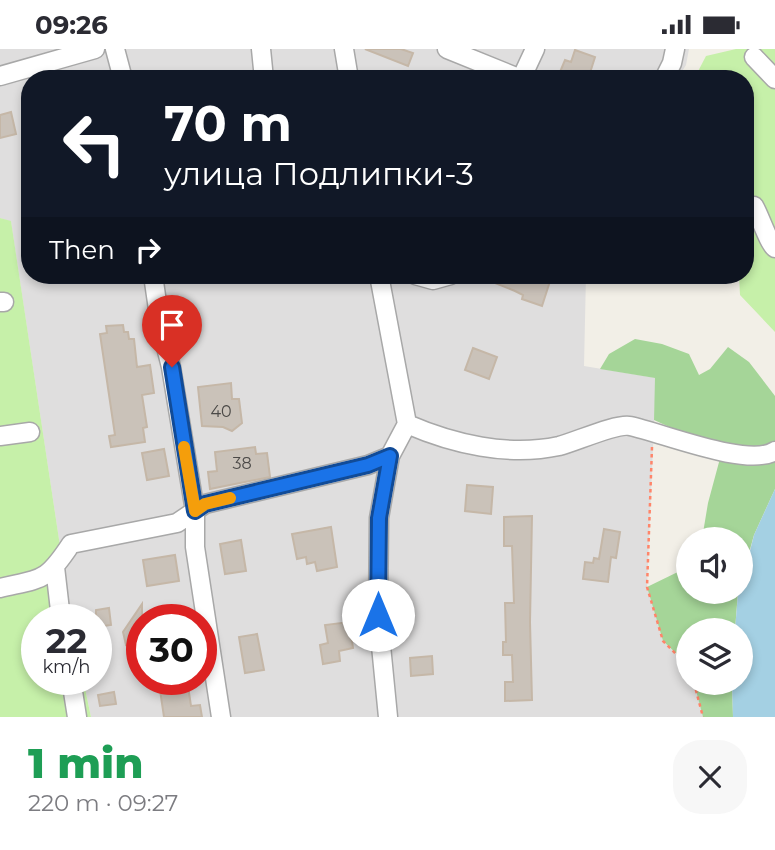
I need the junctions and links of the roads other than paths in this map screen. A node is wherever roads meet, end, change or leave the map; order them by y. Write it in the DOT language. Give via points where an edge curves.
graph roads {
  1 [pos="95,49"];
  2 [pos="115,49"];
  3 [pos="261,49"];
  4 [pos="344,49"];
  5 [pos="447,49"];
  6 [pos="535,49"];
  7 [pos="674,49"];
  8 [pos="754,57"];
  9 [pos="21,70"];
  10 [pos="21,70"];
  11 [pos="121,70"];
  12 [pos="263,70"];
  13 [pos="348,70"];
  14 [pos="499,70"];
  15 [pos="525,70"];
  16 [pos="668,70"];
  17 [pos="0,76"];
  18 [pos="775,79"];
  19 [pos="754,206"];
  20 [pos="775,248"];
  21 [pos="154,284"];
  22 [pos="381,284"];
  23 [pos="407,424"];
  24 [pos="30,432"];
  25 [pos="0,436"];
  26 [pos="775,451"];
  27 [pos="390,456"];
  28 [pos="195,511"];
  29 [pos="55,567"];
  30 [pos="0,588"];
  31 [pos="59,604"];
  32 [pos="74,695"];
  33 [pos="77,717"];
  34 [pos="220,717"];
  35 [pos="388,717"];
  1 -- 10 [label="street"];
  2 -- 11 [label="street"];
  3 -- 12 [label="street"];
  4 -- 13 [label="street"];
  5 -- 14 [label="street"];
  6 -- 15 [label="street"];
  7 -- 16 [label="street"];
  8 -- 18 [label="street"];
  9 -- 17 [label="street"];
  19 -- 20 [label="street"];
  21 -- 28 [label="street"];
  22 -- 23 [label="street"];
  23 -- 26 [label="street" via="462,445 557,446 627,425 741,456 767,456"];
  23 -- 27 [label="street"];
  24 -- 25 [label="street"];
  27 -- 28 [label="street" via="205,504"];
  27 -- 35 [label="street" via="379,518 378,615"];
  28 -- 29 [label="street" via="177,523 71,544"];
  28 -- 34 [label="street" via="195,547"];
  29 -- 30 [label="street" via="43,578"];
  29 -- 31 [label="street"];
  32 -- 33 [label="street"];
}
